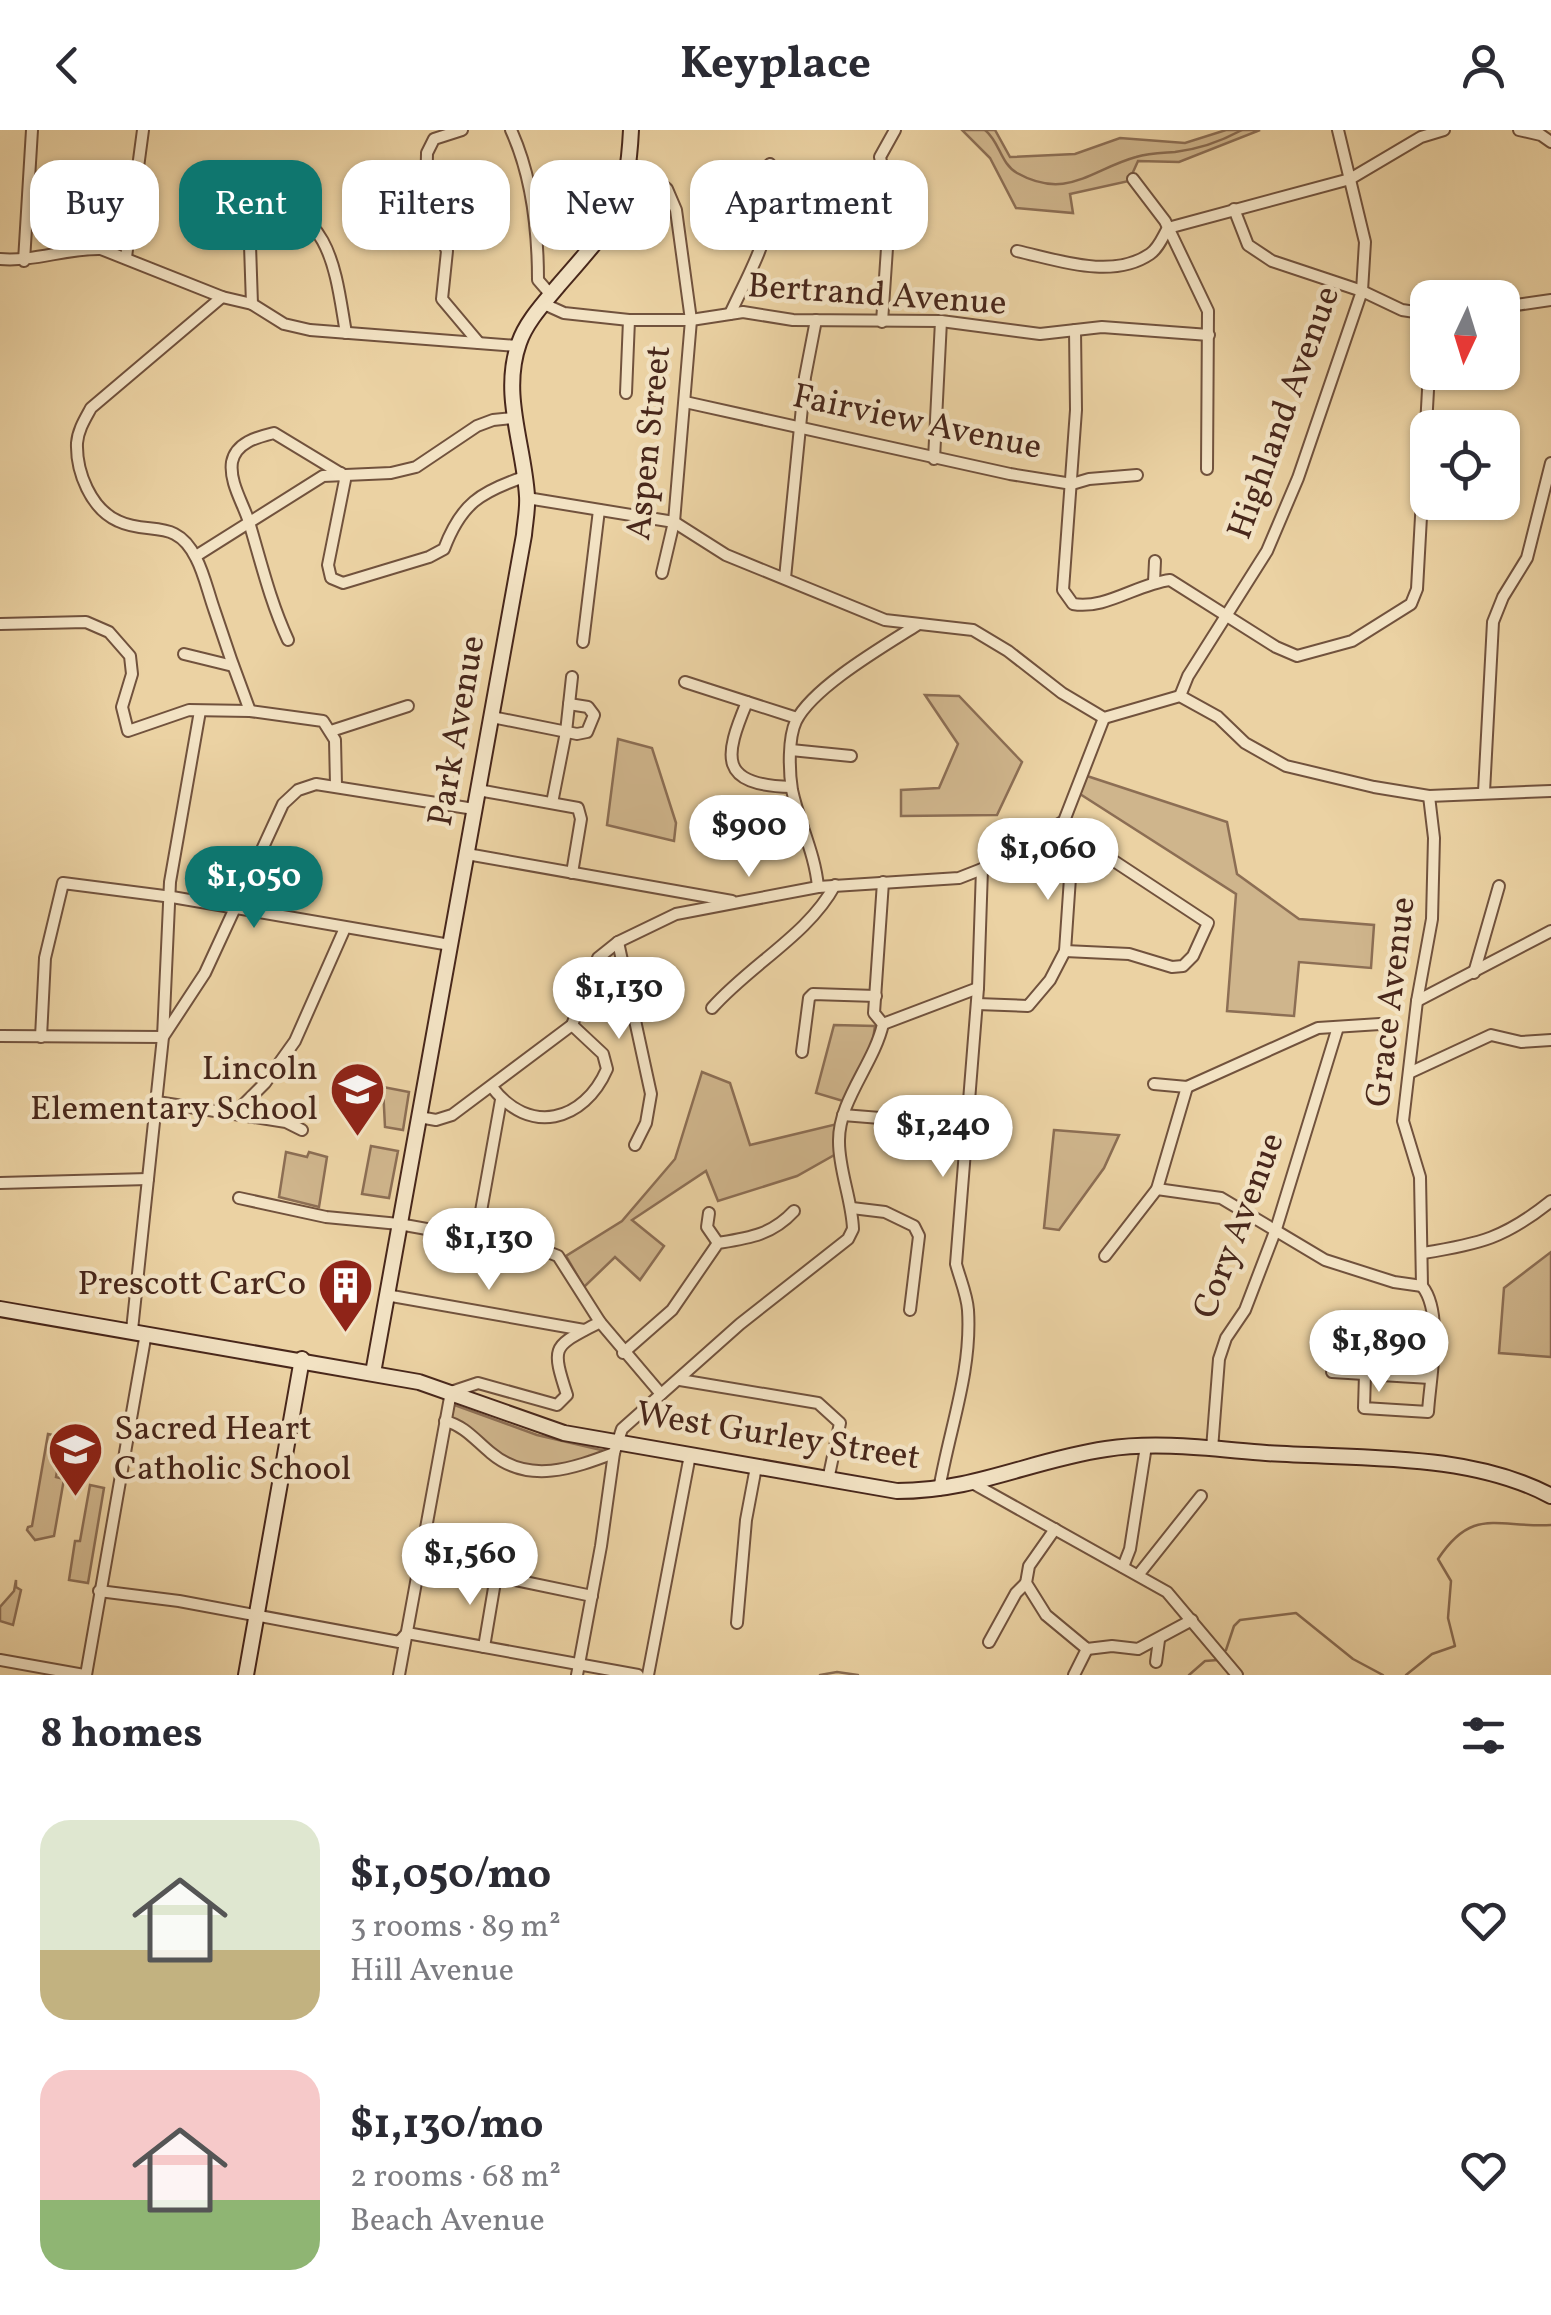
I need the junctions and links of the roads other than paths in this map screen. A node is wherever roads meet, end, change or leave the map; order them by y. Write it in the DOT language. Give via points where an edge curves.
graph roads {
  1 [pos="32,130"];
  2 [pos="144,130"];
  3 [pos="462,130"];
  4 [pos="511,130"];
  5 [pos="631,130"];
  6 [pos="895,130"];
  7 [pos="1338,130"];
  8 [pos="1444,130"];
  9 [pos="1519,130"];
  10 [pos="1551,142"];
  11 [pos="630,160"];
  12 [pos="1133,178"];
  13 [pos="1350,179"];
  14 [pos="670,197"];
  15 [pos="1234,209"];
  16 [pos="1168,228"];
  17 [pos="590,250"];
  18 [pos="759,250"];
  19 [pos="1017,251"];
  20 [pos="126,257"];
  21 [pos="0,259"];
  22 [pos="24,261"];
  23 [pos="1362,291"];
  24 [pos="222,296"];
  25 [pos="548,299"];
  26 [pos="1551,300"];
  27 [pos="252,304"];
  28 [pos="1520,304"];
  29 [pos="1410,311"];
  30 [pos="730,314"];
  31 [pos="630,320"];
  32 [pos="691,320"];
  33 [pos="816,320"];
  34 [pos="941,321"];
  35 [pos="882,322"];
  36 [pos="1075,330"];
  37 [pos="346,333"];
  38 [pos="1208,335"];
  39 [pos="479,343"];
  40 [pos="517,346"];
  41 [pos="1429,390"];
  42 [pos="626,393"];
  43 [pos="685,402"];
  44 [pos="513,418"];
  45 [pos="801,427"];
  46 [pos="934,460"];
  47 [pos="1551,463"];
  48 [pos="1207,469"];
  49 [pos="340,473"];
  50 [pos="1137,475"];
  51 [pos="524,477"];
  52 [pos="1072,484"];
  53 [pos="527,498"];
  54 [pos="598,510"];
  55 [pos="248,521"];
  56 [pos="674,522"];
  57 [pos="196,556"];
  58 [pos="1155,561"];
  59 [pos="662,573"];
  60 [pos="785,578"];
  61 [pos="1154,582"];
  62 [pos="1227,614"];
  63 [pos="0,624"];
  64 [pos="917,625"];
  65 [pos="285,635"];
  66 [pos="583,642"];
  67 [pos="184,654"];
  68 [pos="233,666"];
  69 [pos="572,677"];
  70 [pos="685,682"];
  71 [pos="1180,696"];
  72 [pos="748,702"];
  73 [pos="569,704"];
  74 [pos="408,706"];
  75 [pos="250,711"];
  76 [pos="200,712"];
  77 [pos="492,717"];
  78 [pos="797,718"];
  79 [pos="1104,718"];
  80 [pos="331,731"];
  81 [pos="566,732"];
  82 [pos="792,750"];
  83 [pos="851,756"];
  84 [pos="336,785"];
  85 [pos="792,787"];
  86 [pos="478,790"];
  87 [pos="1484,792"];
  88 [pos="1551,792"];
  89 [pos="1428,796"];
  90 [pos="552,803"];
  91 [pos="474,809"];
  92 [pos="1064,821"];
  93 [pos="1073,834"];
  94 [pos="467,854"];
  95 [pos="982,868"];
  96 [pos="572,873"];
  97 [pos="884,882"];
  98 [pos="835,885"];
  99 [pos="1499,886"];
  100 [pos="818,887"];
  101 [pos="172,897"];
  102 [pos="738,902"];
  103 [pos="237,908"];
  104 [pos="346,928"];
  105 [pos="1551,930"];
  106 [pos="618,942"];
  107 [pos="450,945"];
  108 [pos="1064,951"];
  109 [pos="1474,973"];
  110 [pos="978,988"];
  111 [pos="876,996"];
  112 [pos="1417,1002"];
  113 [pos="977,1004"];
  114 [pos="712,1008"];
  115 [pos="883,1024"];
  116 [pos="1380,1024"];
  117 [pos="572,1025"];
  118 [pos="1338,1027"];
  119 [pos="0,1036"];
  120 [pos="41,1037"];
  121 [pos="163,1037"];
  122 [pos="1551,1040"];
  123 [pos="802,1052"];
  124 [pos="1409,1074"];
  125 [pos="1154,1084"];
  126 [pos="1187,1087"];
  127 [pos="492,1088"];
  128 [pos="501,1100"];
  129 [pos="157,1102"];
  130 [pos="235,1113"];
  131 [pos="843,1115"];
  132 [pos="418,1117"];
  133 [pos="905,1120"];
  134 [pos="302,1130"];
  135 [pos="635,1145"];
  136 [pos="148,1180"];
  137 [pos="0,1183"];
  138 [pos="1157,1189"];
  139 [pos="239,1198"];
  140 [pos="1551,1201"];
  141 [pos="852,1208"];
  142 [pos="794,1211"];
  143 [pos="709,1214"];
  144 [pos="399,1224"];
  145 [pos="1276,1229"];
  146 [pos="476,1239"];
  147 [pos="718,1242"];
  148 [pos="1423,1253"];
  149 [pos="1104,1256"];
  150 [pos="1422,1286"];
  151 [pos="386,1295"];
  152 [pos="0,1309"];
  153 [pos="910,1310"];
  154 [pos="600,1322"];
  155 [pos="585,1330"];
  156 [pos="139,1332"];
  157 [pos="623,1352"];
  158 [pos="302,1359"];
  159 [pos="372,1372"];
  160 [pos="1332,1372"];
  161 [pos="1365,1374"];
  162 [pos="1430,1378"];
  163 [pos="680,1380"];
  164 [pos="451,1392"];
  165 [pos="661,1394"];
  166 [pos="445,1421"];
  167 [pos="1146,1446"];
  168 [pos="615,1448"];
  169 [pos="1212,1449"];
  170 [pos="690,1455"];
  171 [pos="756,1466"];
  172 [pos="828,1480"];
  173 [pos="974,1484"];
  174 [pos="939,1490"];
  175 [pos="1202,1496"];
  176 [pos="1551,1496"];
  177 [pos="1055,1529"];
  178 [pos="1122,1567"];
  179 [pos="1140,1574"];
  180 [pos="1026,1583"];
  181 [pos="100,1591"];
  182 [pos="592,1596"];
  183 [pos="256,1616"];
  184 [pos="1192,1620"];
  185 [pos="737,1623"];
  186 [pos="407,1633"];
  187 [pos="1159,1640"];
  188 [pos="990,1642"];
  189 [pos="484,1647"];
  190 [pos="1087,1649"];
  191 [pos="0,1660"];
  192 [pos="1156,1662"];
  193 [pos="578,1670"];
  194 [pos="85,1675"];
  195 [pos="246,1675"];
  196 [pos="399,1675"];
  197 [pos="638,1675"];
  198 [pos="648,1675"];
  199 [pos="1074,1675"];
  200 [pos="1238,1675"];
  1 -- 22 [label="street"];
  2 -- 20 [label="street"];
  3 -- 39 [label="street" via="434,139 427,153 426,202 446,251 442,299"];
  4 -- 25 [label="street" via="530,191 538,280"];
  5 -- 11 [label="main road, Park Avenue"];
  6 -- 35 [label="street" via="880,157 890,204"];
  7 -- 13 [label="street, Highland Avenue"];
  8 -- 13 [label="street"];
  9 -- 10 [label="street"];
  12 -- 16 [label="street"];
  13 -- 15 [label="street"];
  13 -- 23 [label="street, Highland Avenue" via="1365,242"];
  14 -- 32 [label="street, Aspen Street"];
  15 -- 16 [label="street"];
  15 -- 23 [label="street" via="1248,244 1272,260"];
  16 -- 19 [label="street" via="1150,255 1107,268"];
  16 -- 38 [label="street" via="1208,311"];
  17 -- 25 [label="main road, Park Avenue"];
  18 -- 30 [label="street"];
  20 -- 22 [label="street" via="83,248"];
  20 -- 24 [label="street"];
  21 -- 22 [label="street"];
  23 -- 29 [label="street"];
  23 -- 62 [label="street, Highland Avenue" via="1298,478 1267,551"];
  24 -- 27 [label="street"];
  24 -- 57 [label="street" via="91,408 77,444 85,486 97,505 132,528 176,533"];
  25 -- 31 [label="street, Bertrand Avenue" via="564,314"];
  25 -- 40 [label="main road, Park Avenue"];
  26 -- 28 [label="street"];
  27 -- 37 [label="street" via="284,324"];
  27 -- 37 [label="street" via="249,216 258,204 275,204 313,223 325,243"];
  30 -- 32 [label="street, Bertrand Avenue"];
  30 -- 33 [label="street, Bertrand Avenue"];
  31 -- 32 [label="street, Bertrand Avenue"];
  31 -- 42 [label="street"];
  32 -- 43 [label="street, Aspen Street"];
  33 -- 35 [label="street, Bertrand Avenue"];
  33 -- 45 [label="street"];
  34 -- 35 [label="street, Bertrand Avenue"];
  34 -- 36 [label="street, Bertrand Avenue" via="1040,334"];
  34 -- 46 [label="street"];
  36 -- 38 [label="street, Bertrand Avenue"];
  36 -- 52 [label="street"];
  37 -- 39 [label="street"];
  38 -- 48 [label="street"];
  39 -- 40 [label="street"];
  40 -- 44 [label="main road, Park Avenue"];
  41 -- 62 [label="street" via="1418,589 1411,604 1352,641 1297,656"];
  43 -- 45 [label="street, Fairview Avenue"];
  43 -- 56 [label="street, Aspen Street"];
  44 -- 49 [label="street" via="477,426 416,467"];
  44 -- 51 [label="main road, Park Avenue"];
  45 -- 46 [label="street, Fairview Avenue"];
  45 -- 60 [label="street"];
  46 -- 52 [label="street, Fairview Avenue"];
  47 -- 87 [label="street" via="1526,558 1493,622"];
  49 -- 51 [label="street" via="345,480 328,565 332,578 343,583 444,549 454,522 471,504 488,489"];
  49 -- 55 [label="street" via="323,476"];
  49 -- 55 [label="street" via="274,433 254,438 232,462"];
  50 -- 52 [label="street, Fairview Avenue"];
  51 -- 53 [label="main road, Park Avenue"];
  52 -- 61 [label="street" via="1063,590 1073,604 1088,607"];
  53 -- 54 [label="street"];
  53 -- 77 [label="main road, Park Avenue"];
  54 -- 56 [label="street"];
  54 -- 66 [label="street"];
  55 -- 57 [label="street"];
  55 -- 65 [label="street"];
  56 -- 59 [label="street, Aspen Street"];
  56 -- 60 [label="street" via="726,555"];
  57 -- 68 [label="street"];
  58 -- 61 [label="street"];
  60 -- 64 [label="street" via="885,620"];
  61 -- 62 [label="street" via="1170,580"];
  62 -- 71 [label="street, Highland Avenue"];
  63 -- 76 [label="street" via="86,622 109,632 130,656 122,707 128,731"];
  64 -- 78 [label="street" via="862,660"];
  64 -- 79 [label="street" via="973,630"];
  67 -- 68 [label="street"];
  68 -- 75 [label="street"];
  69 -- 73 [label="street"];
  70 -- 72 [label="street"];
  71 -- 79 [label="street"];
  71 -- 89 [label="street" via="1286,766"];
  72 -- 78 [label="street"];
  72 -- 85 [label="street" via="730,760 739,774"];
  73 -- 81 [label="street"];
  73 -- 81 [label="street" via="588,706 594,715 587,732"];
  74 -- 80 [label="street"];
  75 -- 76 [label="street"];
  75 -- 80 [label="street" via="323,721"];
  76 -- 101 [label="street"];
  77 -- 81 [label="street"];
  77 -- 86 [label="main road, Park Avenue"];
  78 -- 82 [label="street"];
  79 -- 92 [label="street"];
  80 -- 84 [label="street"];
  81 -- 90 [label="street"];
  82 -- 83 [label="street"];
  82 -- 85 [label="street"];
  84 -- 91 [label="street"];
  84 -- 103 [label="street" via="298,790 283,804"];
  85 -- 100 [label="street"];
  86 -- 90 [label="street"];
  86 -- 91 [label="main road, Park Avenue"];
  87 -- 88 [label="street"];
  87 -- 89 [label="street"];
  89 -- 112 [label="street, Grace Avenue" via="1432,919"];
  90 -- 96 [label="street" via="578,808"];
  91 -- 94 [label="main road, Park Avenue"];
  92 -- 93 [label="street"];
  92 -- 95 [label="street"];
  93 -- 108 [label="street"];
  93 -- 108 [label="street" via="1208,923 1194,956 1182,966 1130,954"];
  94 -- 96 [label="street"];
  94 -- 107 [label="main road, Park Avenue"];
  95 -- 97 [label="street" via="959,878"];
  95 -- 110 [label="street"];
  96 -- 102 [label="street"];
  97 -- 98 [label="street"];
  97 -- 111 [label="street"];
  98 -- 100 [label="street"];
  98 -- 114 [label="street" via="822,909"];
  99 -- 109 [label="street"];
  100 -- 102 [label="street"];
  101 -- 103 [label="street"];
  101 -- 120 [label="street" via="63,884 45,958"];
  101 -- 121 [label="street"];
  102 -- 106 [label="street" via="676,914"];
  103 -- 104 [label="street"];
  103 -- 121 [label="street" via="205,974"];
  104 -- 107 [label="street"];
  104 -- 130 [label="street" via="296,1041"];
  105 -- 109 [label="street"];
  106 -- 117 [label="street" via="588,976"];
  106 -- 135 [label="street" via="652,1094"];
  107 -- 132 [label="main road, Park Avenue"];
  108 -- 113 [label="street" via="1028,1006"];
  109 -- 112 [label="street"];
  110 -- 113 [label="street"];
  110 -- 115 [label="street"];
  111 -- 115 [label="street" via="874,1013"];
  111 -- 123 [label="street" via="813,994"];
  112 -- 124 [label="street, Grace Avenue"];
  113 -- 174 [label="street" via="956,1264 968,1325 962,1394"];
  115 -- 131 [label="street"];
  116 -- 118 [label="street"];
  117 -- 127 [label="street"];
  117 -- 128 [label="street" via="602,1054 608,1069 600,1086 559,1118 541,1120"];
  118 -- 126 [label="street" via="1318,1028"];
  118 -- 145 [label="street, Cory Avenue"];
  119 -- 120 [label="street"];
  120 -- 121 [label="street"];
  121 -- 129 [label="street"];
  122 -- 124 [label="street" via="1491,1036"];
  124 -- 148 [label="street, Grace Avenue" via="1403,1121 1420,1177"];
  125 -- 126 [label="street"];
  126 -- 138 [label="street"];
  127 -- 128 [label="street"];
  127 -- 132 [label="street" via="452,1115"];
  128 -- 146 [label="street"];
  129 -- 130 [label="street"];
  129 -- 136 [label="street"];
  130 -- 134 [label="street"];
  131 -- 133 [label="street"];
  131 -- 141 [label="street" via="839,1143"];
  132 -- 144 [label="main road, Park Avenue"];
  136 -- 137 [label="street"];
  136 -- 156 [label="street"];
  138 -- 145 [label="street" via="1221,1198"];
  138 -- 149 [label="street"];
  139 -- 144 [label="street"];
  140 -- 148 [label="street" via="1490,1241"];
  141 -- 153 [label="street" via="885,1212 914,1226 919,1236"];
  141 -- 163 [label="street" via="848,1239"];
  142 -- 147 [label="street" via="760,1236"];
  143 -- 147 [label="street" via="707,1227"];
  144 -- 146 [label="street"];
  144 -- 151 [label="main road, Park Avenue"];
  145 -- 150 [label="street" via="1324,1260"];
  145 -- 169 [label="street, Cory Avenue" via="1219,1359"];
  146 -- 154 [label="street" via="558,1256"];
  147 -- 157 [label="street" via="672,1310"];
  148 -- 150 [label="street, Grace Avenue"];
  150 -- 162 [label="street, Grace Avenue" via="1434,1321"];
  151 -- 155 [label="street"];
  151 -- 159 [label="main road, Park Avenue"];
  152 -- 156 [label="main road, West Gurley Street"];
  154 -- 155 [label="street"];
  154 -- 157 [label="street"];
  155 -- 164 [label="street" via="557,1349 567,1396 562,1403 478,1383"];
  156 -- 158 [label="main road, West Gurley Street"];
  156 -- 181 [label="street"];
  157 -- 165 [label="street"];
  158 -- 159 [label="main road, West Gurley Street"];
  158 -- 183 [label="main road"];
  159 -- 164 [label="main road, West Gurley Street"];
  160 -- 161 [label="street"];
  161 -- 162 [label="street"];
  161 -- 162 [label="street, Grace Avenue" via="1364,1408 1428,1412"];
  163 -- 165 [label="street"];
  163 -- 172 [label="street" via="818,1403 840,1423"];
  164 -- 166 [label="street"];
  164 -- 168 [label="main road, West Gurley Street"];
  165 -- 168 [label="street" via="622,1429"];
  166 -- 168 [label="street" via="496,1458 546,1472 574,1469"];
  166 -- 186 [label="street"];
  167 -- 169 [label="main road, West Gurley Street"];
  167 -- 173 [label="main road, West Gurley Street" via="1074,1454"];
  167 -- 178 [label="street"];
  168 -- 170 [label="main road, West Gurley Street"];
  168 -- 182 [label="street"];
  169 -- 176 [label="main road, West Gurley Street" via="1468,1468 1526,1482"];
  170 -- 171 [label="main road, West Gurley Street"];
  170 -- 198 [label="street"];
  171 -- 172 [label="main road, West Gurley Street"];
  171 -- 185 [label="street"];
  172 -- 174 [label="main road, West Gurley Street"];
  173 -- 174 [label="main road, West Gurley Street"];
  173 -- 177 [label="street"];
  175 -- 179 [label="street"];
  177 -- 178 [label="street"];
  177 -- 180 [label="street" via="1029,1566"];
  178 -- 179 [label="street"];
  179 -- 184 [label="street"];
  180 -- 188 [label="street"];
  180 -- 190 [label="street" via="1046,1615"];
  181 -- 183 [label="street"];
  181 -- 194 [label="street"];
  182 -- 189 [label="street" via="496,1576"];
  182 -- 193 [label="street"];
  183 -- 186 [label="street" via="399,1642"];
  183 -- 195 [label="main road"];
  184 -- 187 [label="street"];
  184 -- 200 [label="street"];
  186 -- 189 [label="street"];
  186 -- 196 [label="street"];
  187 -- 190 [label="street" via="1138,1649"];
  187 -- 192 [label="street"];
  189 -- 193 [label="street"];
  190 -- 199 [label="street"];
  191 -- 194 [label="street"];
  193 -- 197 [label="street"];
}
